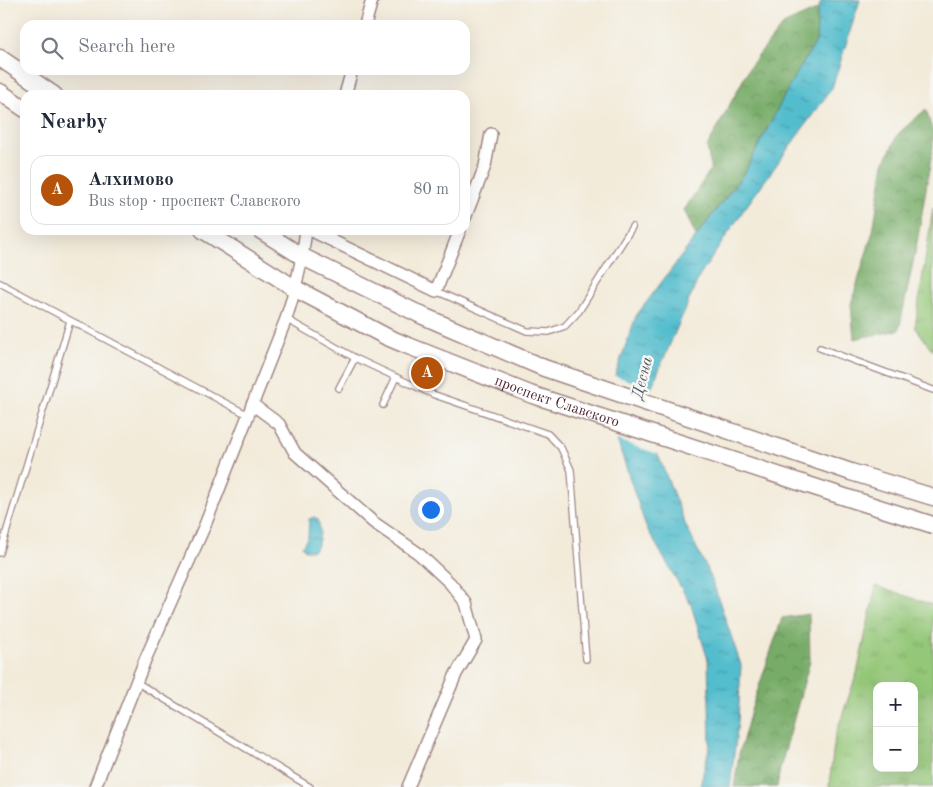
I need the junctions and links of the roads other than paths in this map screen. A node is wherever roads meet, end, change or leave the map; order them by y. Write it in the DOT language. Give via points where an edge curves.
graph roads {
  1 [pos="372,0"];
  2 [pos="366,20"];
  3 [pos="0,58"];
  4 [pos="20,72"];
  5 [pos="25,75"];
  6 [pos="350,75"];
  7 [pos="47,90"];
  8 [pos="346,90"];
  9 [pos="0,92"];
  10 [pos="20,106"];
  11 [pos="491,134"];
  12 [pos="470,205"];
  13 [pos="632,227"];
  14 [pos="211,235"];
  15 [pos="268,235"];
  16 [pos="305,235"];
  17 [pos="320,235"];
  18 [pos="458,235"];
  19 [pos="303,257"];
  20 [pos="0,283"];
  21 [pos="296,289"];
  22 [pos="436,292"];
  23 [pos="286,319"];
  24 [pos="70,321"];
  25 [pos="820,348"];
  26 [pos="355,358"];
  27 [pos="396,377"];
  28 [pos="339,388"];
  29 [pos="933,390"];
  30 [pos="384,405"];
  31 [pos="250,409"];
  32 [pos="933,497"];
  33 [pos="933,525"];
  34 [pos="0,553"];
  35 [pos="586,659"];
  36 [pos="136,682"];
  37 [pos="95,787"];
  38 [pos="310,787"];
  39 [pos="408,787"];
  1 -- 2 [label="street"];
  3 -- 4 [label="main road"];
  5 -- 7 [label="main road"];
  6 -- 8 [label="street"];
  9 -- 10 [label="main road"];
  11 -- 12 [label="street" via="485,166"];
  13 -- 22 [label="lane" via="579,311 565,326 549,332 527,331"];
  14 -- 21 [label="main road, проспект Славского"];
  15 -- 19 [label="main road, проспект Славского"];
  16 -- 19 [label="street"];
  17 -- 22 [label="street"];
  18 -- 22 [label="street"];
  19 -- 21 [label="street"];
  19 -- 32 [label="main road, проспект Славского" via="422,316 544,368"];
  20 -- 24 [label="lane"];
  21 -- 23 [label="street"];
  21 -- 33 [label="main road, проспект Славского" via="387,337 530,394"];
  23 -- 26 [label="lane"];
  23 -- 31 [label="street"];
  24 -- 31 [label="lane"];
  24 -- 34 [label="lane"];
  25 -- 29 [label="lane"];
  26 -- 27 [label="lane"];
  26 -- 28 [label="lane"];
  27 -- 30 [label="lane"];
  27 -- 35 [label="lane" via="432,394 548,434 561,448 572,470"];
  31 -- 36 [label="street" via="205,525"];
  31 -- 39 [label="street" via="279,424 295,453 373,522 418,553 466,603 476,640 456,674"];
  36 -- 37 [label="street"];
  36 -- 38 [label="lane"];
}
